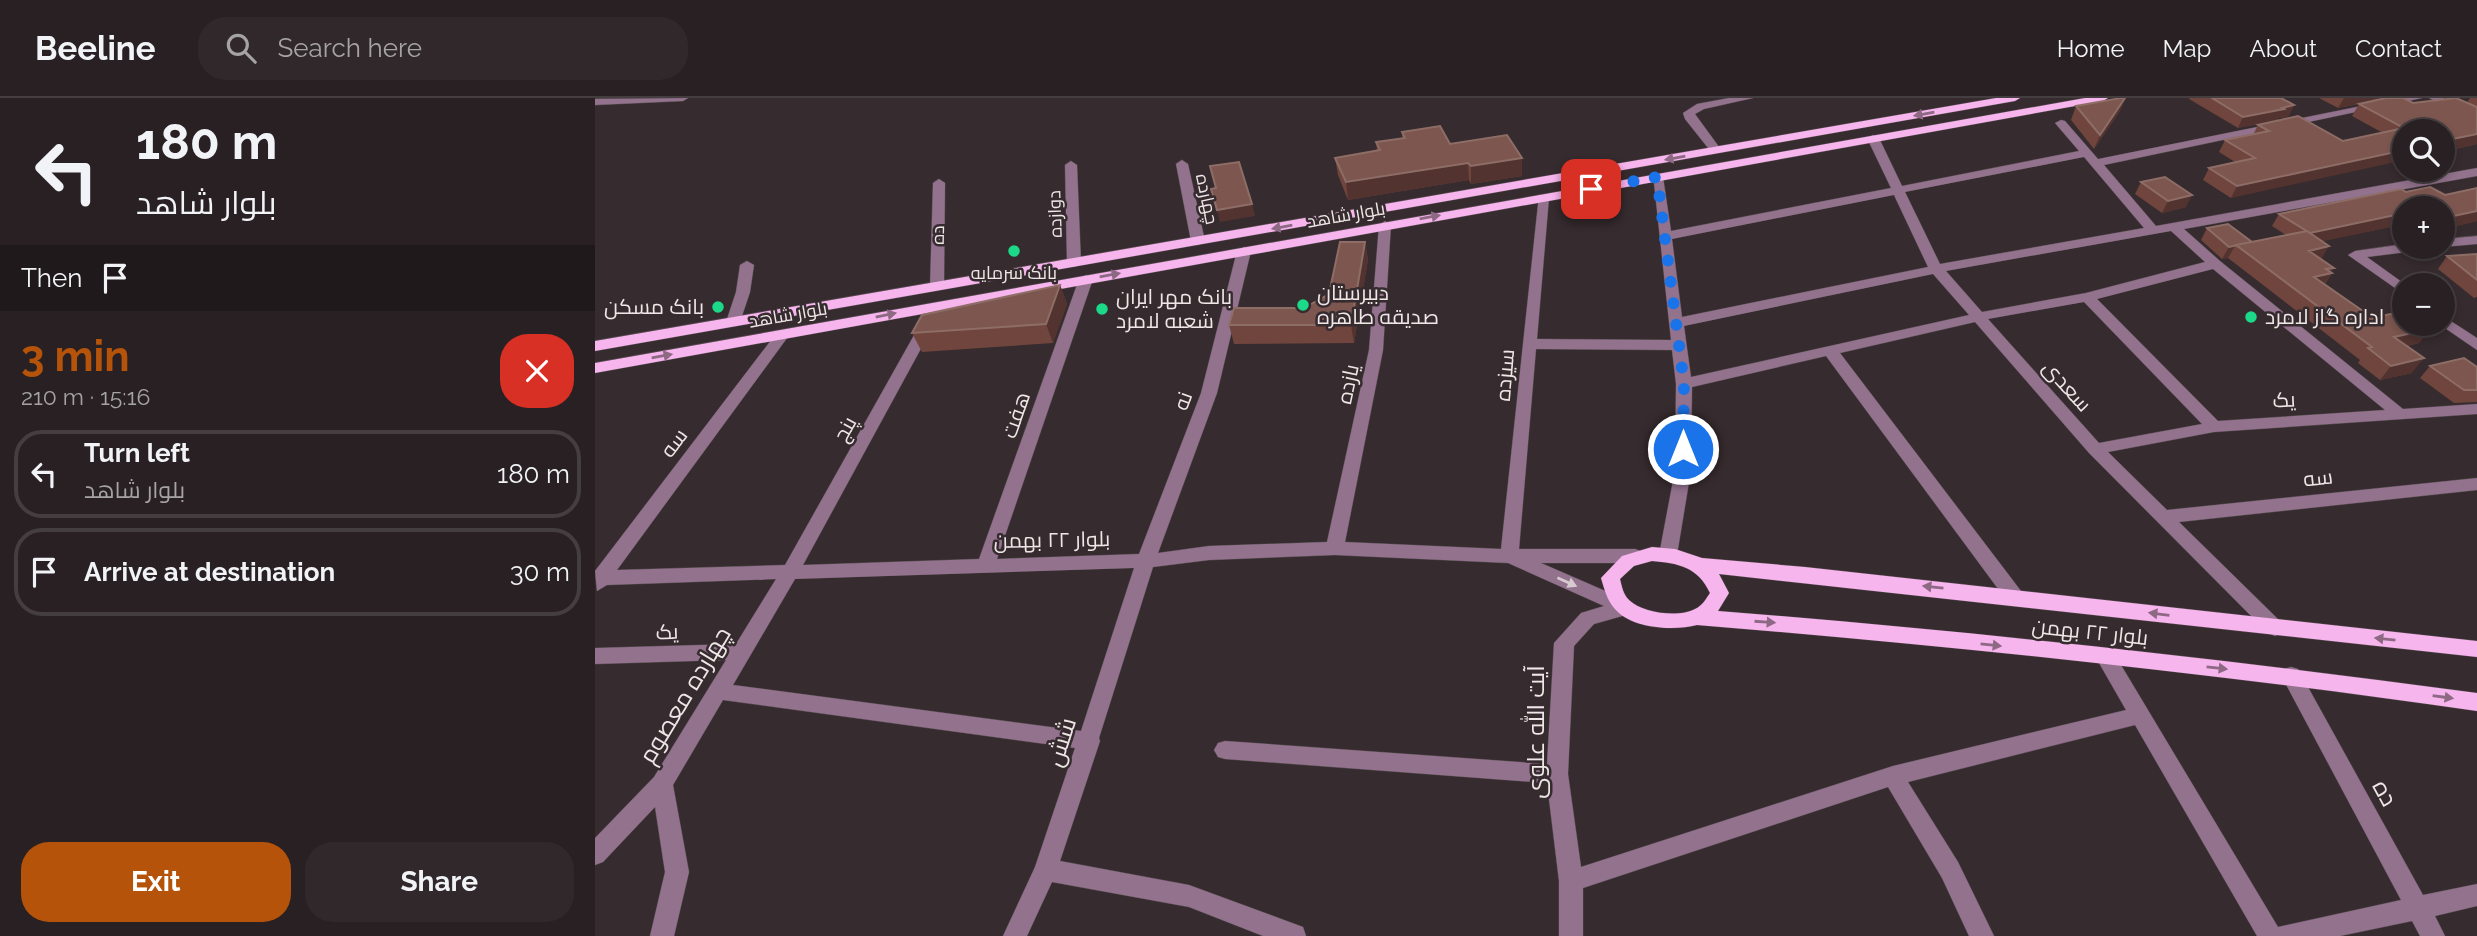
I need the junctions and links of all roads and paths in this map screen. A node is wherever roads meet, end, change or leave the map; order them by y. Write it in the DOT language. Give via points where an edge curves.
graph roads {
  1 [pos="683,98"];
  2 [pos="1748,98"];
  3 [pos="2015,98"];
  4 [pos="2103,98"];
  5 [pos="2417,98"];
  6 [pos="2434,98"];
  7 [pos="595,102"];
  8 [pos="2477,117"];
  9 [pos="2061,123"];
  10 [pos="1873,138"];
  11 [pos="1716,150"];
  12 [pos="2087,153"];
  13 [pos="2096,163"];
  14 [pos="1182,164"];
  15 [pos="1071,165"];
  16 [pos="2477,172"];
  17 [pos="1580,175"];
  18 [pos="1657,177"];
  19 [pos="2455,177"];
  20 [pos="2426,182"];
  21 [pos="939,183"];
  22 [pos="1591,189"];
  23 [pos="2477,189"];
  24 [pos="1898,190"];
  25 [pos="1543,198"];
  26 [pos="1385,225"];
  27 [pos="2172,225"];
  28 [pos="2152,229"];
  29 [pos="1665,236"];
  30 [pos="2477,240"];
  31 [pos="1198,241"];
  32 [pos="2455,242"];
  33 [pos="2392,250"];
  34 [pos="1244,251"];
  35 [pos="1075,263"];
  36 [pos="2215,264"];
  37 [pos="747,265"];
  38 [pos="1936,269"];
  39 [pos="1024,271"];
  40 [pos="1086,279"];
  41 [pos="2392,282"];
  42 [pos="937,286"];
  43 [pos="1025,290"];
  44 [pos="2087,297"];
  45 [pos="937,305"];
  46 [pos="1978,317"];
  47 [pos="733,322"];
  48 [pos="1676,323"];
  49 [pos="2455,329"];
  50 [pos="783,334"];
  51 [pos="1529,344"];
  52 [pos="1679,345"];
  53 [pos="2477,345"];
  54 [pos="595,346"];
  55 [pos="1831,352"];
  56 [pos="595,368"];
  57 [pos="1684,384"];
  58 [pos="2477,409"];
  59 [pos="2402,416"];
  60 [pos="2214,427"];
  61 [pos="2095,449"];
  62 [pos="2477,484"];
  63 [pos="2165,517"];
  64 [pos="1335,548"];
  65 [pos="1668,555"];
  66 [pos="1509,556"];
  67 [pos="1635,556"];
  68 [pos="1146,561"];
  69 [pos="986,565"];
  70 [pos="1701,565"];
  71 [pos="790,572"];
  72 [pos="597,581"];
  73 [pos="2014,596"];
  74 [pos="1626,608"];
  75 [pos="1697,617"];
  76 [pos="2276,628"];
  77 [pos="2477,649"];
  78 [pos="740,652"];
  79 [pos="595,656"];
  80 [pos="2105,656"];
  81 [pos="2291,675"];
  82 [pos="717,691"];
  83 [pos="2477,702"];
  84 [pos="2140,715"];
  85 [pos="1090,741"];
  86 [pos="1225,750"];
  87 [pos="1557,774"];
  88 [pos="1893,776"];
  89 [pos="662,784"];
  90 [pos="595,854"];
  91 [pos="1047,870"];
  92 [pos="1571,881"];
  93 [pos="2477,895"];
  94 [pos="2417,907"];
  95 [pos="662,936"];
  96 [pos="1016,936"];
  97 [pos="1294,936"];
  98 [pos="1571,936"];
  99 [pos="1982,936"];
  100 [pos="2270,936"];
  101 [pos="2284,936"];
  102 [pos="2433,936"];
  1 -- 7 [label="street"];
  2 -- 11 [label="street" via="1701,106 1689,113"];
  3 -- 11 [label="main road, بلوار شاهد, one-way"];
  4 -- 10 [label="main road, بلوار شاهد"];
  5 -- 13 [label="street"];
  6 -- 8 [label="street"];
  9 -- 12 [label="street"];
  10 -- 18 [label="main road, بلوار شاهد"];
  10 -- 24 [label="street, سعدی"];
  11 -- 17 [label="main road, بلوار شاهد, one-way"];
  12 -- 13 [label="street"];
  12 -- 24 [label="street"];
  13 -- 28 [label="street"];
  14 -- 31 [label="street, چهارده"];
  15 -- 35 [label="street, دوازده"];
  16 -- 19 [label="street"];
  17 -- 22 [label="main road"];
  17 -- 31 [label="main road, بلوار شاهد, one-way"];
  18 -- 22 [label="main road, بلوار شاهد"];
  18 -- 29 [label="street"];
  19 -- 23 [label="street"];
  20 -- 27 [label="street"];
  21 -- 42 [label="street, ده"];
  22 -- 25 [label="main road, بلوار شاهد"];
  24 -- 29 [label="street"];
  24 -- 38 [label="street, سعدی"];
  26 -- 25 [label="main road, بلوار شاهد, one-way"];
  25 -- 51 [label="street, سیزده"];
  26 -- 34 [label="main road, بلوار شاهد"];
  26 -- 64 [label="street, یازده" via="1376,350"];
  27 -- 28 [label="street"];
  27 -- 36 [label="street"];
  28 -- 38 [label="street"];
  29 -- 48 [label="street"];
  30 -- 32 [label="street"];
  31 -- 35 [label="main road, بلوار شاهد"];
  33 -- 41 [label="street" via="2355,255"];
  40 -- 34 [label="main road, بلوار شاهد, one-way"];
  34 -- 68 [label="street, نه" via="1209,393"];
  35 -- 39 [label="main road, بلوار شاهد"];
  36 -- 44 [label="street"];
  36 -- 59 [label="street"];
  37 -- 47 [label="street"];
  38 -- 46 [label="street, سعدی"];
  38 -- 48 [label="street"];
  39 -- 42 [label="main road, بلوار شاهد"];
  39 -- 43 [label="main road"];
  40 -- 43 [label="main road, بلوار شاهد"];
  40 -- 69 [label="street, هفت"];
  42 -- 47 [label="main road, بلوار شاهد"];
  43 -- 45 [label="main road, بلوار شاهد"];
  44 -- 46 [label="street"];
  44 -- 60 [label="street"];
  50 -- 45 [label="main road, بلوار شاهد, one-way"];
  45 -- 71 [label="street, پنج"];
  46 -- 55 [label="street"];
  46 -- 61 [label="street, سعدی"];
  47 -- 54 [label="main road, بلوار شاهد"];
  48 -- 52 [label="street"];
  49 -- 53 [label="street"];
  56 -- 50 [label="main road, بلوار شاهد, one-way"];
  50 -- 72 [label="street, سه"];
  51 -- 52 [label="street"];
  51 -- 66 [label="street, سیزده"];
  52 -- 57 [label="street"];
  55 -- 57 [label="street"];
  55 -- 73 [label="street"];
  57 -- 65 [label="street" via="1683,470"];
  58 -- 59 [label="street, یک"];
  59 -- 60 [label="street, یک"];
  60 -- 61 [label="street, یک"];
  61 -- 63 [label="street, سعدی"];
  62 -- 63 [label="street, سه"];
  63 -- 76 [label="street, سعدی"];
  64 -- 66 [label="street, بلوار ۲۲ بهمن"];
  64 -- 68 [label="street, بلوار ۲۲ بهمن"];
  65 -- 67 [label="main road"];
  65 -- 70 [label="main road"];
  66 -- 67 [label="street, بلوار ۲۲ بهمن"];
  66 -- 74 [label="street, بلوار ۲۲ بهمن, one-way"];
  67 -- 74 [label="main road" via="1620,564 1610,578"];
  68 -- 69 [label="street, بلوار ۲۲ بهمن"];
  68 -- 85 [label="street, شش"];
  69 -- 71 [label="street, بلوار ۲۲ بهمن"];
  73 -- 70 [label="main road, بلوار ۲۲ بهمن, one-way"];
  70 -- 75 [label="main road" via="1714,577 1720,593 1712,607"];
  71 -- 72 [label="street, بلوار ۲۲ بهمن"];
  71 -- 78 [label="street, چهارده معصوم"];
  76 -- 73 [label="main road, بلوار ۲۲ بهمن, one-way"];
  74 -- 75 [label="main road" via="1661,618"];
  74 -- 87 [label="street, آیت الله علوی" via="1588,618 1564,643"];
  75 -- 80 [label="main road, بلوار ۲۲ بهمن, one-way"];
  77 -- 76 [label="main road, بلوار ۲۲ بهمن, one-way"];
  78 -- 79 [label="street, یک"];
  78 -- 82 [label="street, چهارده معصوم"];
  80 -- 81 [label="main road, بلوار ۲۲ بهمن, one-way"];
  80 -- 84 [label="street"];
  81 -- 83 [label="main road, بلوار ۲۲ بهمن, one-way"];
  81 -- 94 [label="street, ده"];
  82 -- 85 [label="street"];
  82 -- 89 [label="street, چهارده معصوم"];
  84 -- 88 [label="street"];
  84 -- 100 [label="street"];
  85 -- 91 [label="street, شش"];
  86 -- 87 [label="street"];
  87 -- 92 [label="street, آیت الله علوی"];
  88 -- 92 [label="street"];
  88 -- 99 [label="street" via="1950,870"];
  89 -- 90 [label="street"];
  89 -- 95 [label="street, چهارده معصوم" via="677,872"];
  91 -- 96 [label="street, شش"];
  91 -- 97 [label="street" via="1189,896"];
  92 -- 98 [label="street, آیت الله علوی"];
  93 -- 94 [label="street"];
  94 -- 101 [label="street"];
  94 -- 102 [label="street, ده"];
}
